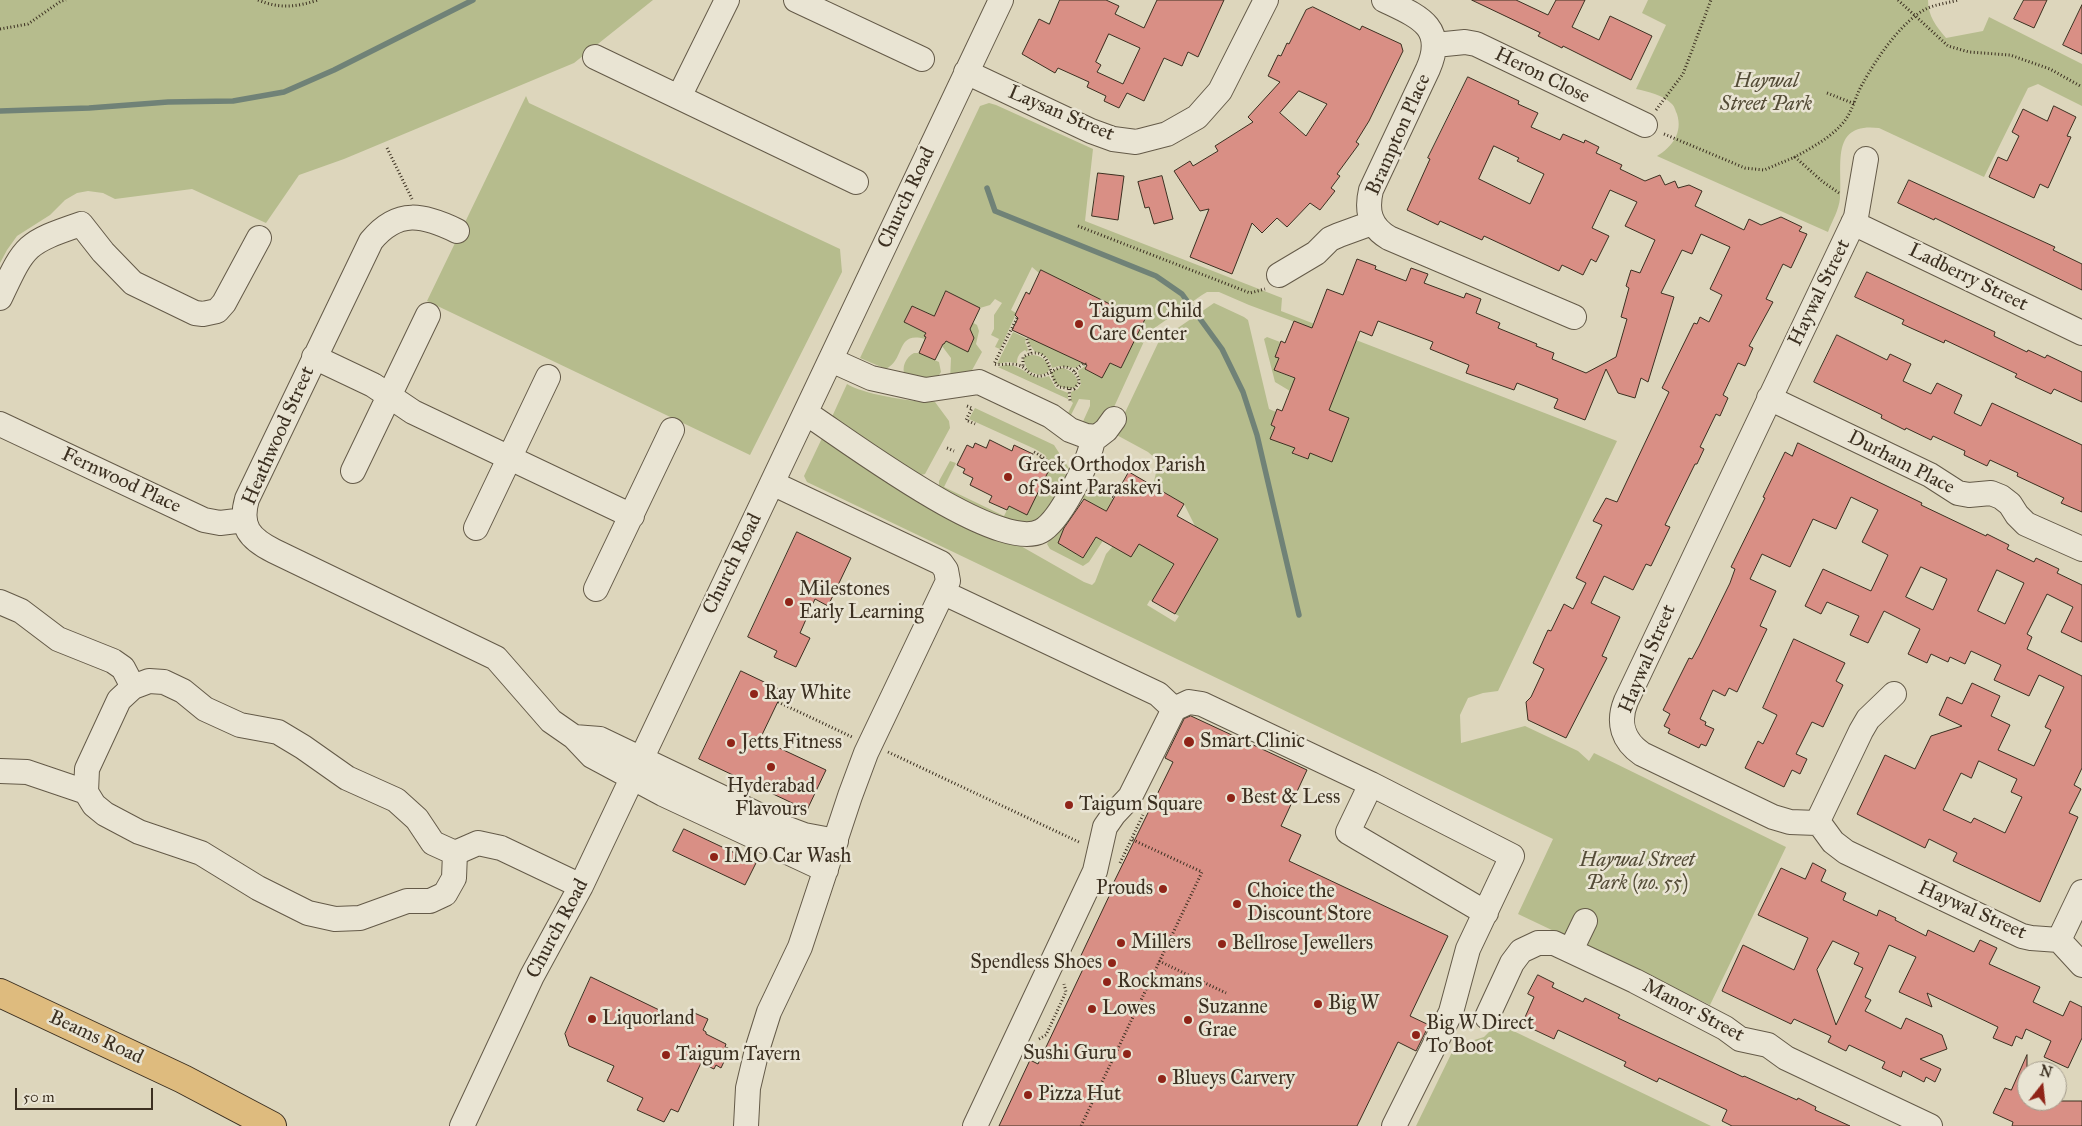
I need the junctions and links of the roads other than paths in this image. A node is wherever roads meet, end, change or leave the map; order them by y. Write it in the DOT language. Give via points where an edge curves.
graph roads {
  1 [pos="727,0"];
  2 [pos="796,0"];
  3 [pos="1001,0"];
  4 [pos="1266,0"];
  5 [pos="1384,0"];
  6 [pos="1435,45"];
  7 [pos="595,57"];
  8 [pos="922,59"];
  9 [pos="966,72"];
  10 [pos="679,97"];
  11 [pos="1645,125"];
  12 [pos="1866,159"];
  13 [pos="856,182"];
  14 [pos="1372,223"];
  15 [pos="1853,223"];
  16 [pos="457,231"];
  17 [pos="259,238"];
  18 [pos="1279,275"];
  19 [pos="0,298"];
  20 [pos="428,315"];
  21 [pos="1574,317"];
  22 [pos="2082,333"];
  23 [pos="314,357"];
  24 [pos="831,360"];
  25 [pos="548,377"];
  26 [pos="388,396"];
  27 [pos="1769,398"];
  28 [pos="806,413"];
  29 [pos="1114,419"];
  30 [pos="0,424"];
  31 [pos="672,430"];
  32 [pos="1086,436"];
  33 [pos="509,458"];
  34 [pos="353,471"];
  35 [pos="772,483"];
  36 [pos="632,516"];
  37 [pos="245,520"];
  38 [pos="476,528"];
  39 [pos="2082,549"];
  40 [pos="596,589"];
  41 [pos="944,593"];
  42 [pos="0,602"];
  43 [pos="133,687"];
  44 [pos="1894,694"];
  45 [pos="1174,709"];
  46 [pos="636,768"];
  47 [pos="0,771"];
  48 [pos="1371,784"];
  49 [pos="86,792"];
  50 [pos="1817,823"];
  51 [pos="836,841"];
  52 [pos="455,854"];
  53 [pos="826,870"];
  54 [pos="581,886"];
  55 [pos="2082,892"];
  56 [pos="1486,913"];
  57 [pos="1585,921"];
  58 [pos="2059,940"];
  59 [pos="1571,950"];
  60 [pos="2082,965"];
  61 [pos="0,993"];
  62 [pos="1487,1017"];
  63 [pos="272,1126"];
  64 [pos="462,1126"];
  65 [pos="746,1126"];
  66 [pos="975,1126"];
  67 [pos="1394,1126"];
  68 [pos="1930,1126"];
  1 -- 10 [label="street"];
  2 -- 8 [label="street"];
  3 -- 9 [label="street, Church Road"];
  4 -- 9 [label="street, Laysan Street" via="1220,91 1197,116 1167,134 1136,142 1091,131"];
  5 -- 6 [label="street" via="1426,24"];
  6 -- 11 [label="street, Heron Close" via="1476,44"];
  6 -- 14 [label="street, Brampton Place" via="1428,69 1371,190 1368,206"];
  7 -- 10 [label="street"];
  9 -- 24 [label="street, Church Road"];
  10 -- 13 [label="street"];
  12 -- 15 [label="street, Haywal Street"];
  14 -- 18 [label="street" via="1338,234 1316,253"];
  14 -- 21 [label="street, Brampton Place" via="1389,238"];
  15 -- 22 [label="street, Ladberry Street"];
  15 -- 27 [label="street, Haywal Street"];
  16 -- 23 [label="street, Heathwood Street" via="434,220 418,217 399,219 387,225 371,241"];
  17 -- 19 [label="street" via="217,311 195,313 133,283 81,224 32,244 18,261"];
  20 -- 26 [label="street"];
  23 -- 26 [label="street" via="373,385"];
  23 -- 37 [label="street, Heathwood Street" via="248,499"];
  24 -- 28 [label="street, Church Road"];
  24 -- 32 [label="street" via="871,378 925,390 979,382"];
  25 -- 33 [label="street"];
  26 -- 33 [label="street" via="413,412"];
  26 -- 34 [label="street"];
  27 -- 39 [label="street, Durham Place" via="1930,475 1958,493 2001,496 2026,524"];
  27 -- 50 [label="street, Haywal Street" via="1621,716 1626,739 1642,754 1773,817 1790,822"];
  28 -- 32 [label="street" via="964,514 989,526 1027,535 1041,531 1053,522 1088,460 1092,444"];
  28 -- 35 [label="street, Church Road"];
  29 -- 32 [label="street" via="1097,437"];
  30 -- 37 [label="street, Fernwood Place" via="204,520 220,523"];
  31 -- 36 [label="street"];
  33 -- 36 [label="street"];
  33 -- 38 [label="street"];
  35 -- 41 [label="street" via="941,563 948,575"];
  35 -- 46 [label="street, Church Road"];
  36 -- 40 [label="street"];
  37 -- 46 [label="street, Heathwood Street" via="252,537 264,546 496,658 551,721 574,737 600,739"];
  41 -- 45 [label="street" via="1162,696"];
  41 -- 51 [label="street" via="870,745"];
  42 -- 43 [label="street" via="21,611 58,639 113,661 123,668"];
  43 -- 49 [label="street" via="119,700 87,769"];
  43 -- 52 [label="street" via="149,681 164,682 183,691 205,709 240,725 278,732 347,778 396,800 417,819 433,843"];
  44 -- 50 [label="street" via="1860,731"];
  45 -- 48 [label="street" via="1183,703 1202,704"];
  45 -- 66 [label="street" via="1130,797 1108,820 1095,871"];
  46 -- 51 [label="street" via="804,835"];
  46 -- 53 [label="street" via="672,798"];
  46 -- 54 [label="street, Church Road"];
  47 -- 49 [label="street" via="26,772"];
  48 -- 56 [label="street" via="1348,832"];
  48 -- 56 [label="street" via="1512,856"];
  49 -- 52 [label="street" via="105,814 139,832 201,854 258,888 308,912 335,919 360,918 407,901 430,900 445,894 454,878"];
  50 -- 58 [label="street, Haywal Street" via="1846,852 2022,936"];
  51 -- 53 [label="street"];
  52 -- 54 [label="street" via="478,842 501,848"];
  53 -- 65 [label="street" via="800,947 762,1034 748,1088"];
  54 -- 64 [label="street, Church Road" via="532,976"];
  55 -- 58 [label="street"];
  56 -- 67 [label="street" via="1468,949 1451,1012"];
  57 -- 59 [label="street"];
  58 -- 60 [label="street"];
  59 -- 62 [label="street, Manor Street" via="1547,942 1531,945 1521,952 1512,963"];
  59 -- 68 [label="street, Manor Street" via="1725,1028 1740,1039 1768,1045 1786,1058"];
  61 -- 63 [label="main road, Beams Road" via="183,1079"];
}
